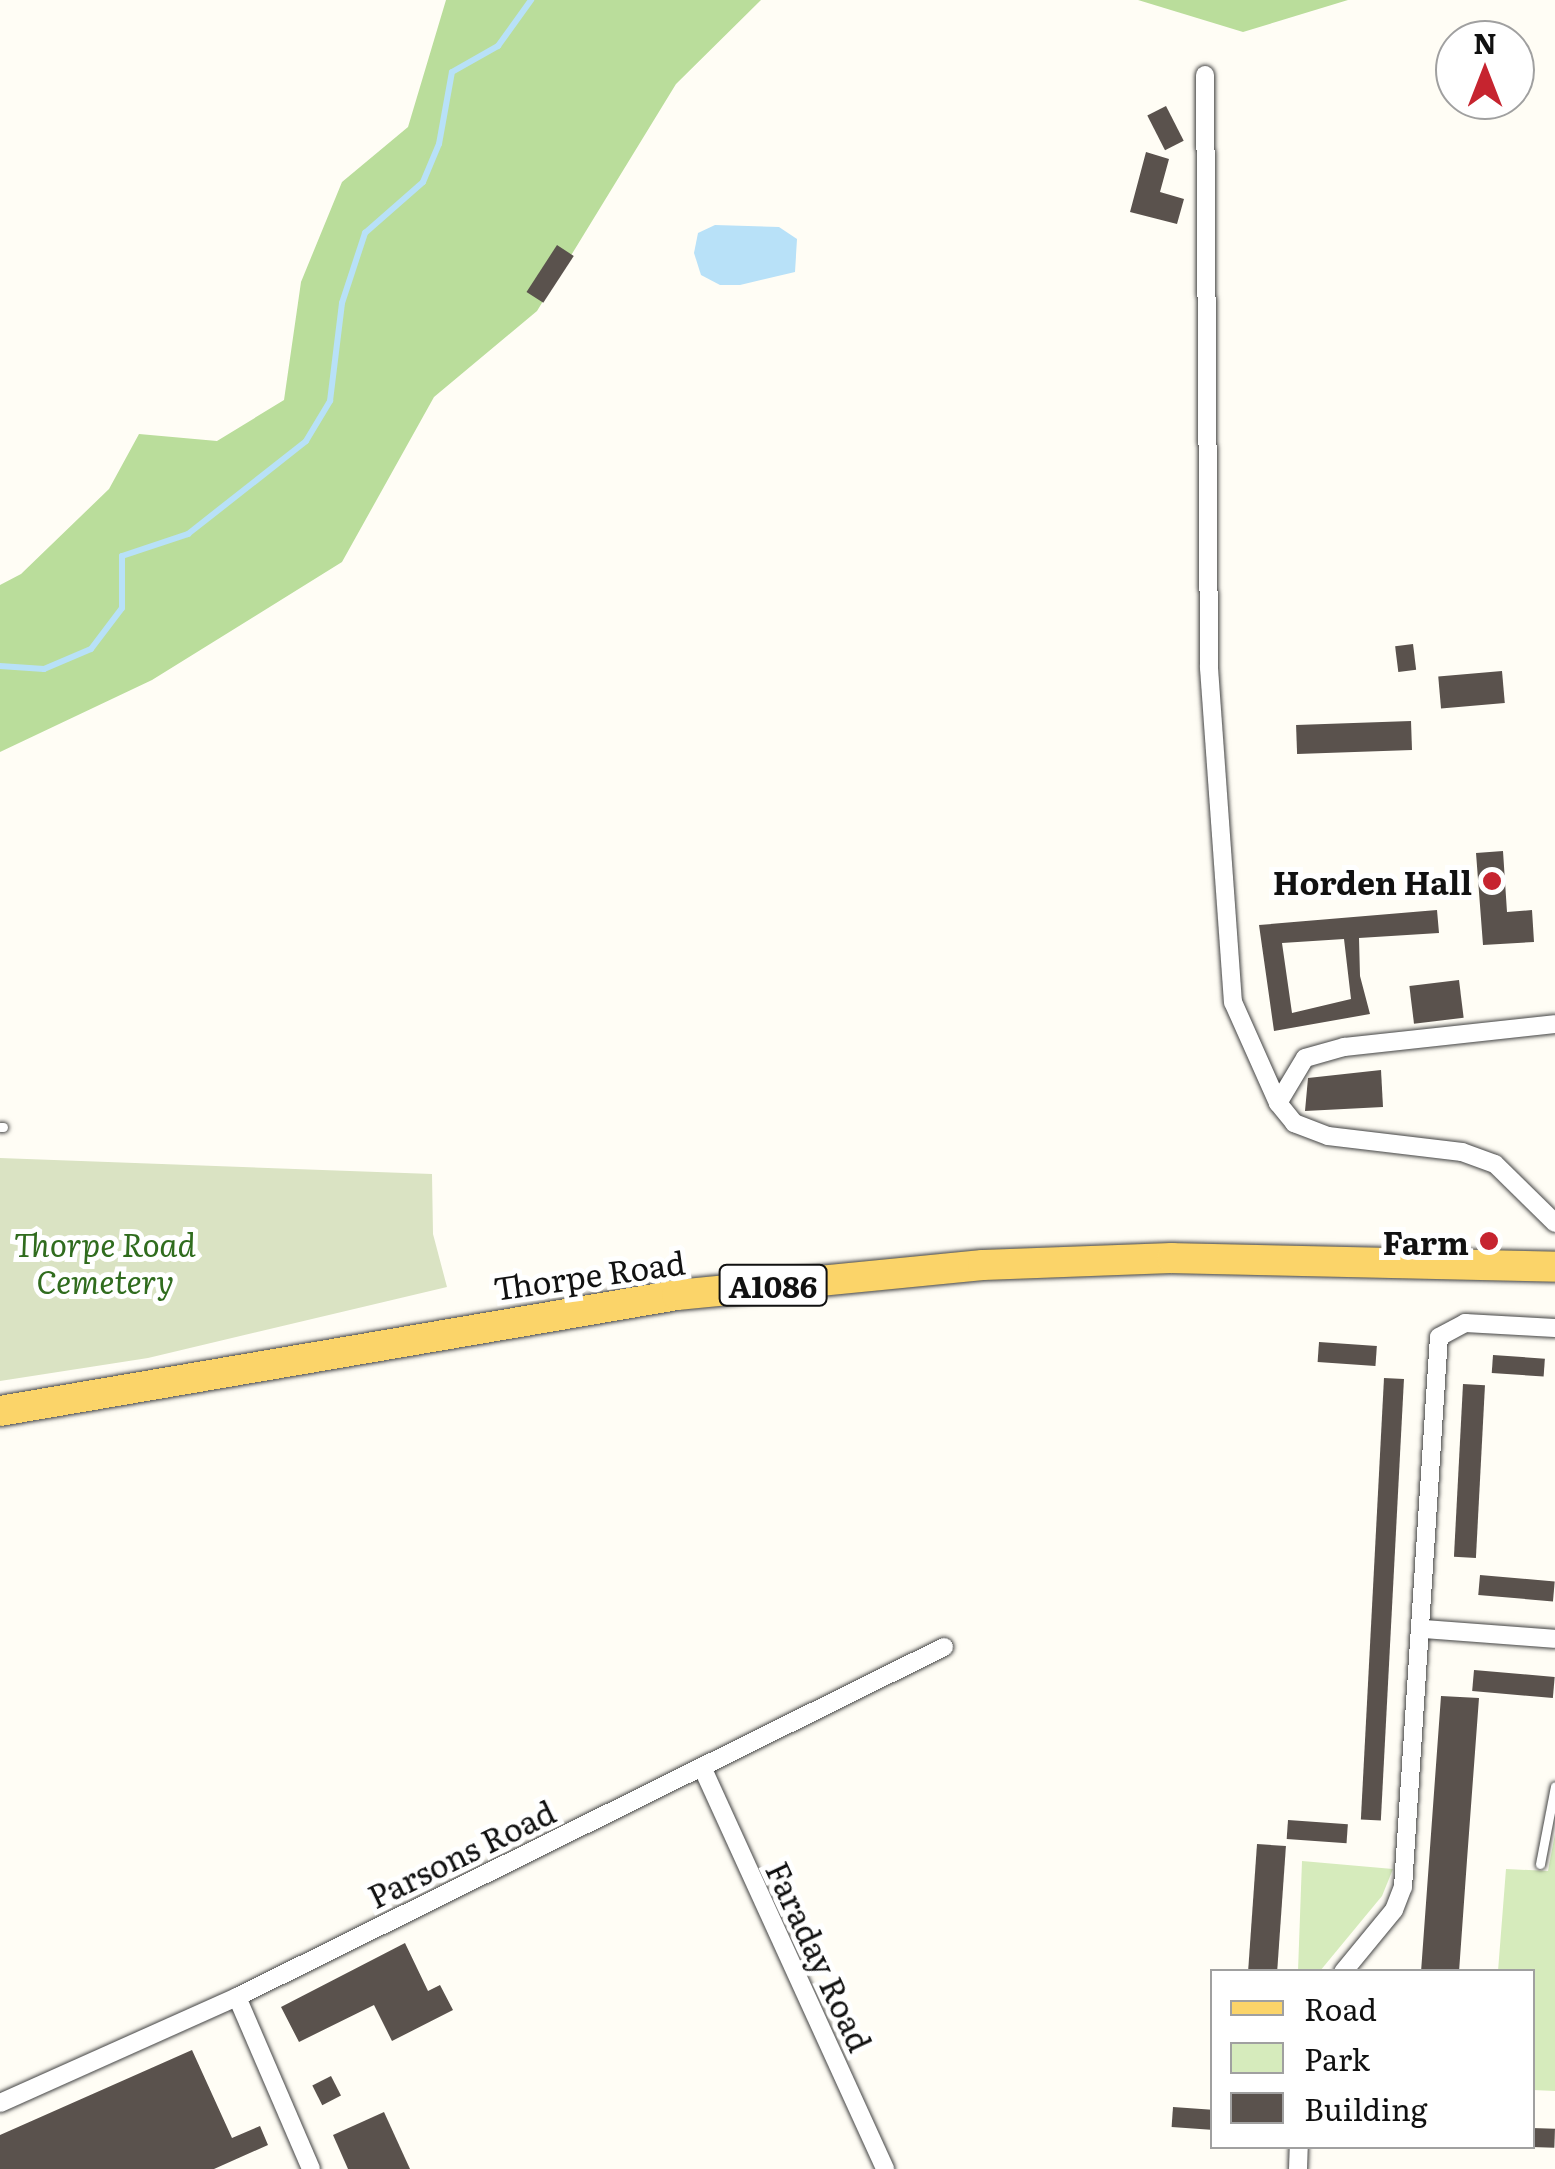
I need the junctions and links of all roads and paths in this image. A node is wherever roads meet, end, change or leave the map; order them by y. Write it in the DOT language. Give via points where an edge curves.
graph roads {
  1 [pos="1205,75"];
  2 [pos="1555,1024"];
  3 [pos="1278,1103"];
  4 [pos="1555,1223"];
  5 [pos="1555,1267"];
  6 [pos="1555,1328"];
  7 [pos="0,1410"];
  8 [pos="1422,1629"];
  9 [pos="1555,1638"];
  10 [pos="944,1648"];
  11 [pos="702,1768"];
  12 [pos="1555,1786"];
  13 [pos="1540,1864"];
  14 [pos="1345,1969"];
  15 [pos="236,1997"];
  16 [pos="0,2103"];
  17 [pos="311,2169"];
  18 [pos="884,2169"];
  1 -- 3 [label="street" via="1209,668 1233,1002"];
  2 -- 3 [label="street" via="1344,1047 1306,1058"];
  3 -- 4 [label="street" via="1294,1123 1328,1136 1462,1152 1495,1164"];
  5 -- 7 [label="main road, Thorpe Road / A1086" via="1172,1258 945,1269 677,1295"];
  6 -- 8 [label="street" via="1466,1323 1440,1337"];
  8 -- 9 [label="street"];
  8 -- 14 [label="street" via="1403,1887 1394,1910"];
  10 -- 11 [label="street, Parsons Road"];
  11 -- 15 [label="street, Parsons Road"];
  11 -- 18 [label="street, Faraday Road"];
  12 -- 13 [label="lane"];
  15 -- 16 [label="street, Parsons Road"];
  15 -- 17 [label="street"];
}
